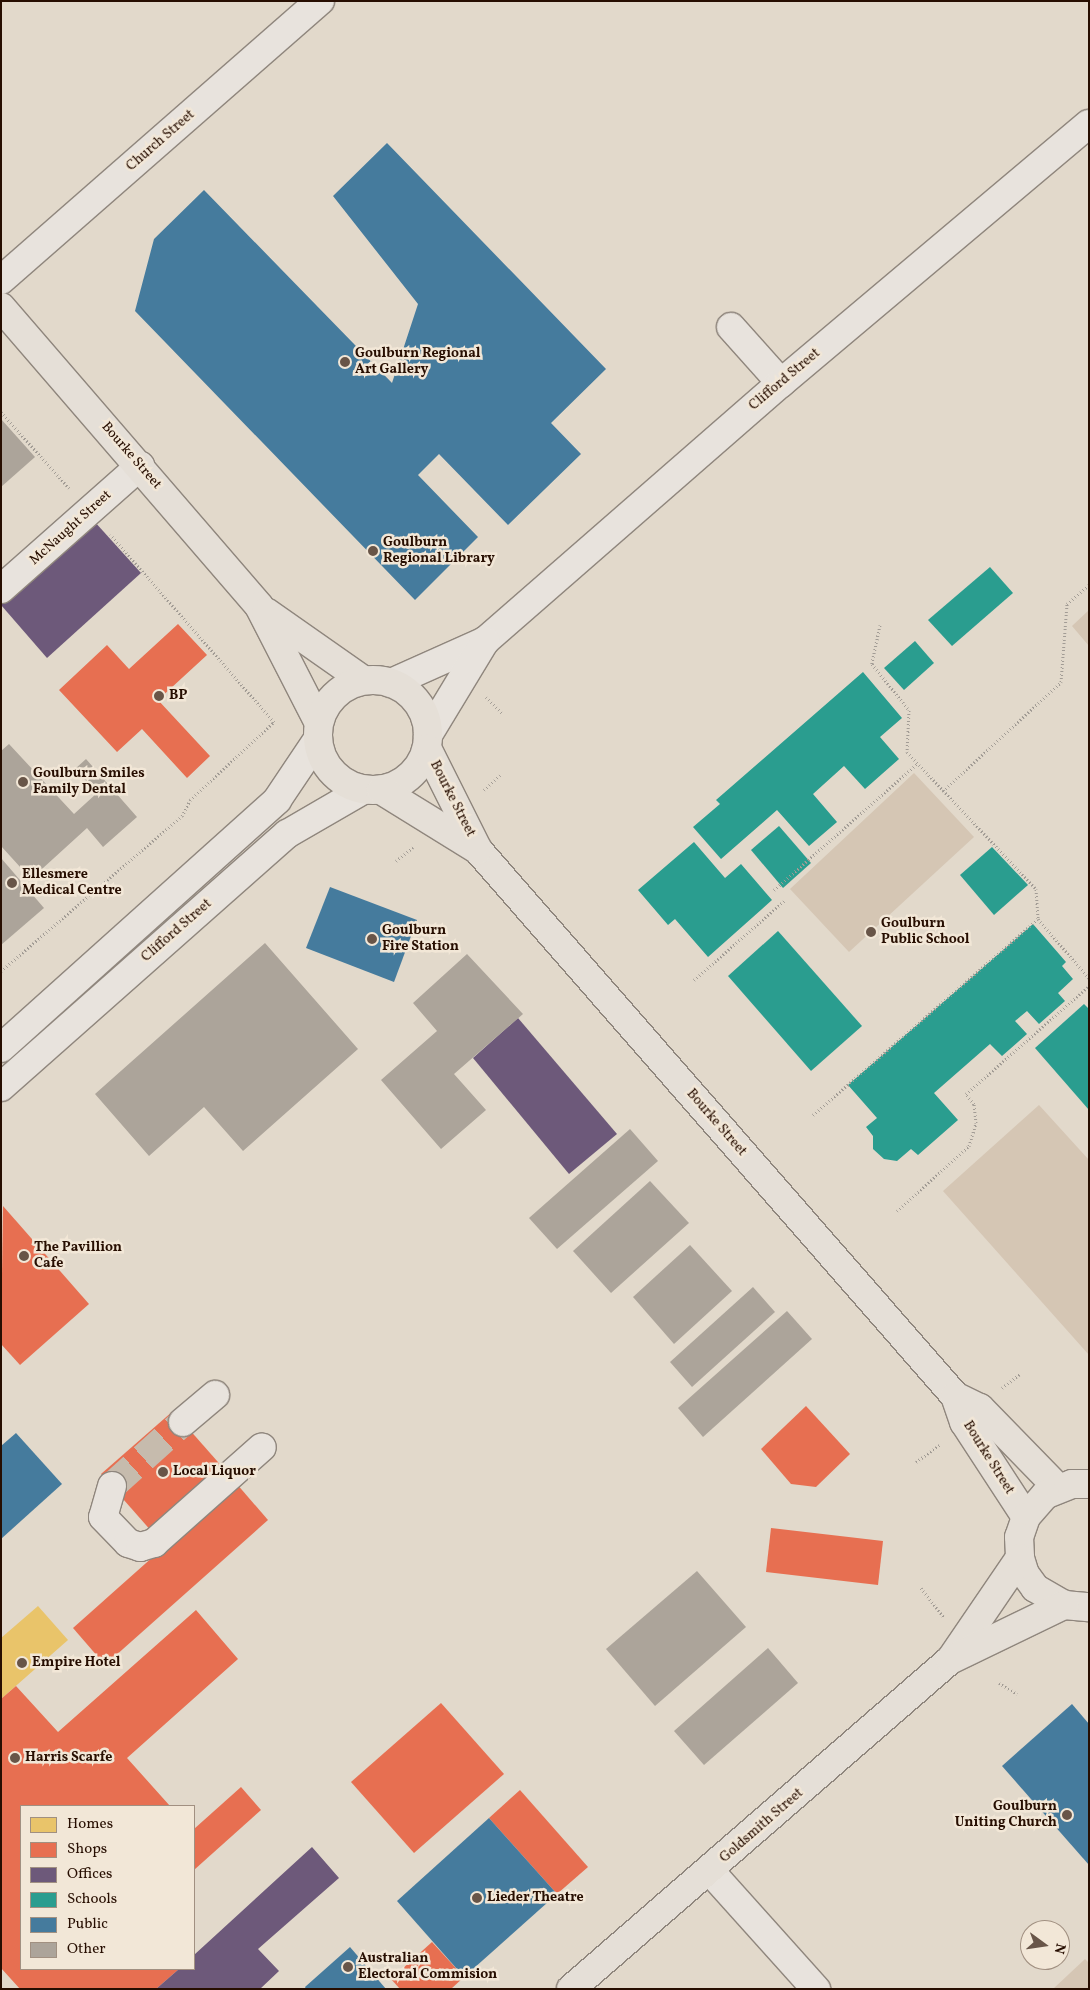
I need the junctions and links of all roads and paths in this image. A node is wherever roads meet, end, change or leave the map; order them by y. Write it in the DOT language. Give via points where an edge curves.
graph roads {
  1 [pos="320,1"];
  2 [pos="1089,124"];
  3 [pos="1,280"];
  4 [pos="1,307"];
  5 [pos="730,327"];
  6 [pos="782,383"];
  7 [pos="1,412"];
  8 [pos="140,466"];
  9 [pos="73,492"];
  10 [pos="105,528"];
  11 [pos="1089,585"];
  12 [pos="1,589"];
  13 [pos="258,606"];
  14 [pos="880,625"];
  15 [pos="485,640"];
  16 [pos="364,680"];
  17 [pos="391,684"];
  18 [pos="483,694"];
  19 [pos="502,713"];
  20 [pos="318,731"];
  21 [pos="428,742"];
  22 [pos="917,764"];
  23 [pos="500,775"];
  24 [pos="372,790"];
  25 [pos="943,791"];
  26 [pos="481,793"];
  27 [pos="417,843"];
  28 [pos="478,850"];
  29 [pos="396,861"];
  30 [pos="774,890"];
  31 [pos="784,901"];
  32 [pos="1038,919"];
  33 [pos="1,971"];
  34 [pos="1089,978"];
  35 [pos="694,980"];
  36 [pos="1089,986"];
  37 [pos="1014,1045"];
  38 [pos="4,1046"];
  39 [pos="1018,1049"];
  40 [pos="26,1064"];
  41 [pos="1,1087"];
  42 [pos="813,1115"];
  43 [pos="897,1211"];
  44 [pos="1020,1374"];
  45 [pos="1000,1390"];
  46 [pos="215,1395"];
  47 [pos="955,1396"];
  48 [pos="183,1422"];
  49 [pos="938,1445"];
  50 [pos="262,1447"];
  51 [pos="916,1462"];
  52 [pos="1089,1484"];
  53 [pos="112,1486"];
  54 [pos="1058,1488"];
  55 [pos="1026,1517"];
  56 [pos="1020,1558"];
  57 [pos="921,1588"];
  58 [pos="1076,1606"];
  59 [pos="944,1617"];
  60 [pos="950,1660"];
  61 [pos="999,1682"];
  62 [pos="1017,1694"];
  63 [pos="710,1871"];
  64 [pos="571,1989"];
  65 [pos="816,1989"];
  1 -- 3 [label="street, Church Street"];
  2 -- 6 [label="street, Clifford Street"];
  4 -- 8 [label="main road, Bourke Street"];
  5 -- 6 [label="street"];
  6 -- 15 [label="street, Clifford Street"];
  7 -- 9 [label="path"];
  8 -- 12 [label="street, McNaught Street"];
  8 -- 13 [label="main road, Bourke Street"];
  10 -- 33 [label="path" via="274,722 190,800 182,816"];
  11 -- 25 [label="path" via="1067,604 1061,682"];
  13 -- 16 [label="main road, Bourke Street"];
  13 -- 20 [label="main road, Bourke Street"];
  14 -- 22 [label="path" via="872,664 909,710 907,752"];
  15 -- 17 [label="street, Clifford Street"];
  15 -- 21 [label="street, Clifford Street"];
  16 -- 17 [label="main road"];
  16 -- 20 [label="main road" via="335,695"];
  17 -- 21 [label="main road" via="416,699 425,716"];
  18 -- 19 [label="path"];
  20 -- 24 [label="main road" via="322,757 331,772 346,784"];
  20 -- 38 [label="street" via="277,800"];
  21 -- 24 [label="main road" via="411,776 397,786"];
  21 -- 28 [label="main road, Bourke Street"];
  22 -- 25 [label="path"];
  22 -- 30 [label="path"];
  23 -- 26 [label="path"];
  24 -- 28 [label="main road, Bourke Street"];
  24 -- 40 [label="street, Clifford Street" via="287,834"];
  25 -- 32 [label="path" via="1036,889"];
  27 -- 29 [label="path"];
  28 -- 47 [label="main road, Bourke Street"];
  31 -- 35 [label="path"];
  32 -- 34 [label="path"];
  32 -- 42 [label="path"];
  36 -- 39 [label="path"];
  37 -- 39 [label="path"];
  38 -- 40 [label="street"];
  39 -- 43 [label="path" via="966,1094 974,1104 976,1123 969,1146"];
  40 -- 41 [label="street, Clifford Street"];
  44 -- 45 [label="path"];
  46 -- 48 [label="street"];
  47 -- 54 [label="main road, Bourke Street" via="980,1408"];
  47 -- 55 [label="main road, Bourke Street" via="964,1422"];
  49 -- 51 [label="path"];
  50 -- 53 [label="street" via="154,1543 140,1547 128,1543 103,1517"];
  52 -- 54 [label="main road"];
  54 -- 55 [label="main road" via="1034,1505"];
  55 -- 56 [label="main road" via="1020,1537"];
  56 -- 58 [label="main road" via="1025,1574 1035,1588"];
  56 -- 60 [label="main road, Goldsmith Street"];
  57 -- 59 [label="path"];
  58 -- 60 [label="main road, Goldsmith Street"];
  60 -- 63 [label="main road, Goldsmith Street"];
  61 -- 62 [label="path"];
  63 -- 64 [label="main road, Goldsmith Street"];
  63 -- 65 [label="street"];
}
